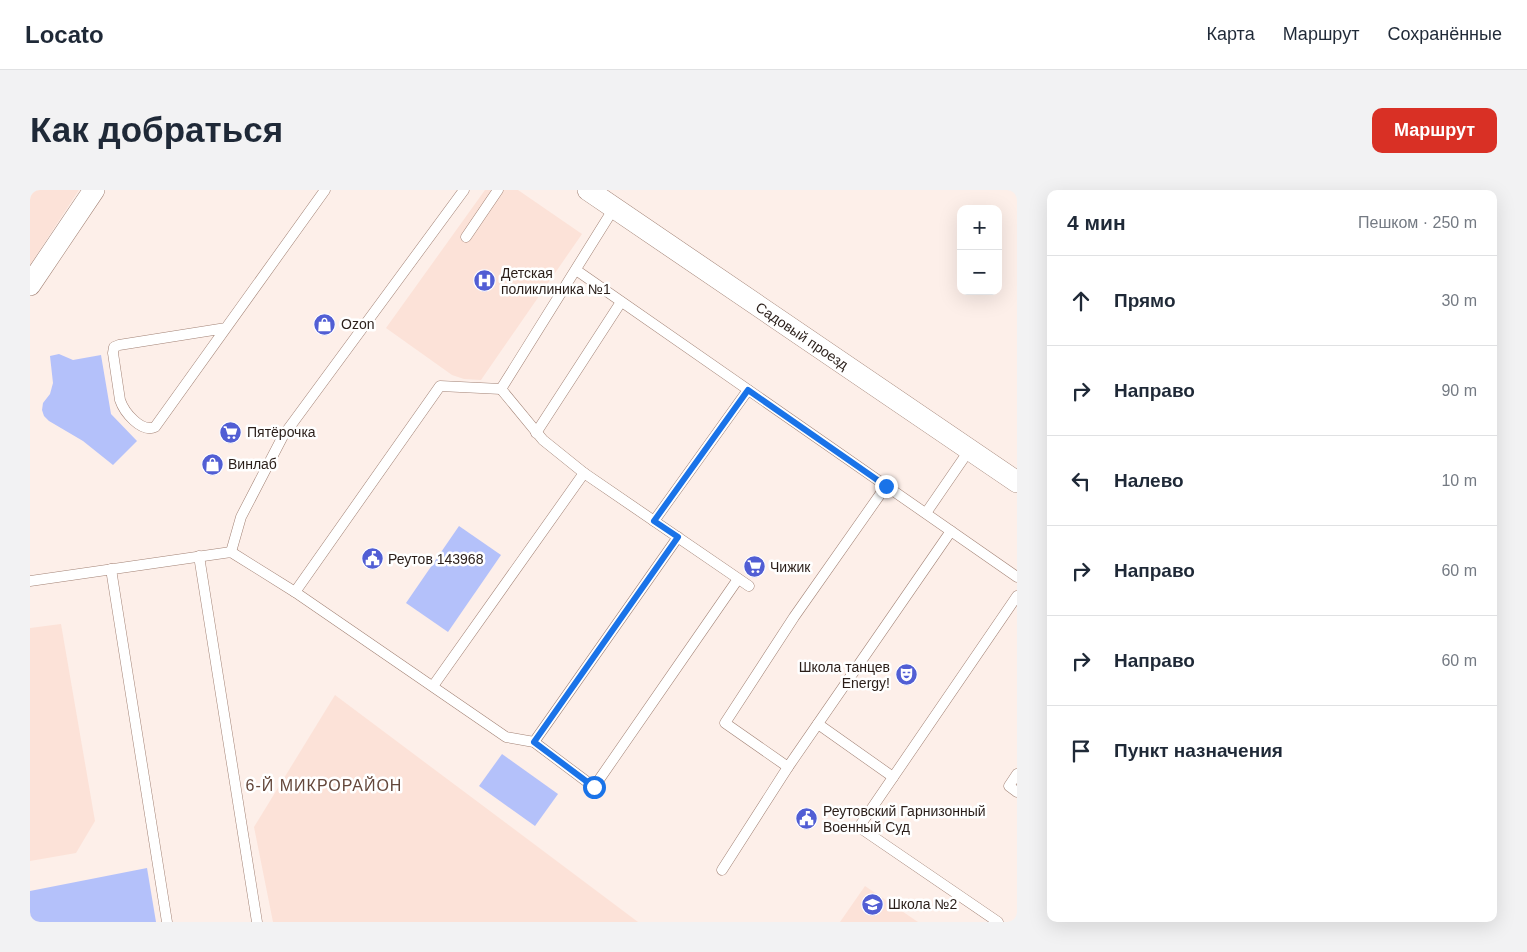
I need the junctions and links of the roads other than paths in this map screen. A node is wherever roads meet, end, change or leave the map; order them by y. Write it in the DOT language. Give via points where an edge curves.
graph roads {
  1 [pos="94,190"];
  2 [pos="325,190"];
  3 [pos="464,190"];
  4 [pos="498,190"];
  5 [pos="588,190"];
  6 [pos="614,208"];
  7 [pos="466,237"];
  8 [pos="576,270"];
  9 [pos="30,284"];
  10 [pos="621,302"];
  11 [pos="226,328"];
  12 [pos="501,389"];
  13 [pos="748,390"];
  14 [pos="536,432"];
  15 [pos="970,450"];
  16 [pos="584,473"];
  17 [pos="1017,482"];
  18 [pos="886,486"];
  19 [pos="926,513"];
  20 [pos="654,521"];
  21 [pos="951,532"];
  22 [pos="678,537"];
  23 [pos="231,552"];
  24 [pos="199,556"];
  25 [pos="111,569"];
  26 [pos="1017,577"];
  27 [pos="738,579"];
  28 [pos="30,581"];
  29 [pos="749,586"];
  30 [pos="295,592"];
  31 [pos="1017,596"];
  32 [pos="433,686"];
  33 [pos="818,724"];
  34 [pos="534,742"];
  35 [pos="788,767"];
  36 [pos="1017,774"];
  37 [pos="894,777"];
  38 [pos="1017,792"];
  39 [pos="722,870"];
  40 [pos="167,922"];
  41 [pos="257,922"];
  42 [pos="998,922"];
  1 -- 9 [label="street"];
  2 -- 11 [label="lane"];
  3 -- 23 [label="lane" via="283,436 241,517"];
  4 -- 7 [label="lane"];
  5 -- 6 [label="street, Садовый проезд"];
  6 -- 8 [label="lane"];
  6 -- 15 [label="street, Садовый проезд"];
  8 -- 10 [label="lane"];
  8 -- 12 [label="lane"];
  10 -- 13 [label="lane"];
  10 -- 14 [label="lane"];
  11 -- 11 [label="lane" via="155,427 144,428 122,407 114,347"];
  12 -- 14 [label="lane"];
  12 -- 30 [label="lane" via="440,386"];
  13 -- 18 [label="lane"];
  13 -- 20 [label="lane"];
  14 -- 16 [label="lane"];
  15 -- 17 [label="street, Садовый проезд"];
  15 -- 19 [label="lane"];
  16 -- 20 [label="lane"];
  16 -- 32 [label="lane"];
  18 -- 19 [label="lane"];
  18 -- 35 [label="lane" via="725,723"];
  19 -- 21 [label="lane"];
  20 -- 22 [label="lane"];
  21 -- 26 [label="lane"];
  21 -- 33 [label="lane"];
  22 -- 27 [label="lane"];
  22 -- 34 [label="lane"];
  23 -- 24 [label="lane"];
  23 -- 30 [label="lane"];
  24 -- 25 [label="lane"];
  24 -- 41 [label="lane"];
  25 -- 28 [label="lane"];
  25 -- 40 [label="lane"];
  27 -- 29 [label="lane"];
  27 -- 34 [label="lane" via="594,787"];
  30 -- 32 [label="lane"];
  31 -- 37 [label="lane"];
  32 -- 34 [label="lane" via="506,737"];
  33 -- 35 [label="lane"];
  33 -- 37 [label="lane"];
  35 -- 39 [label="lane"];
  36 -- 38 [label="lane" via="1009,786"];
  37 -- 42 [label="lane" via="859,827"];
}
